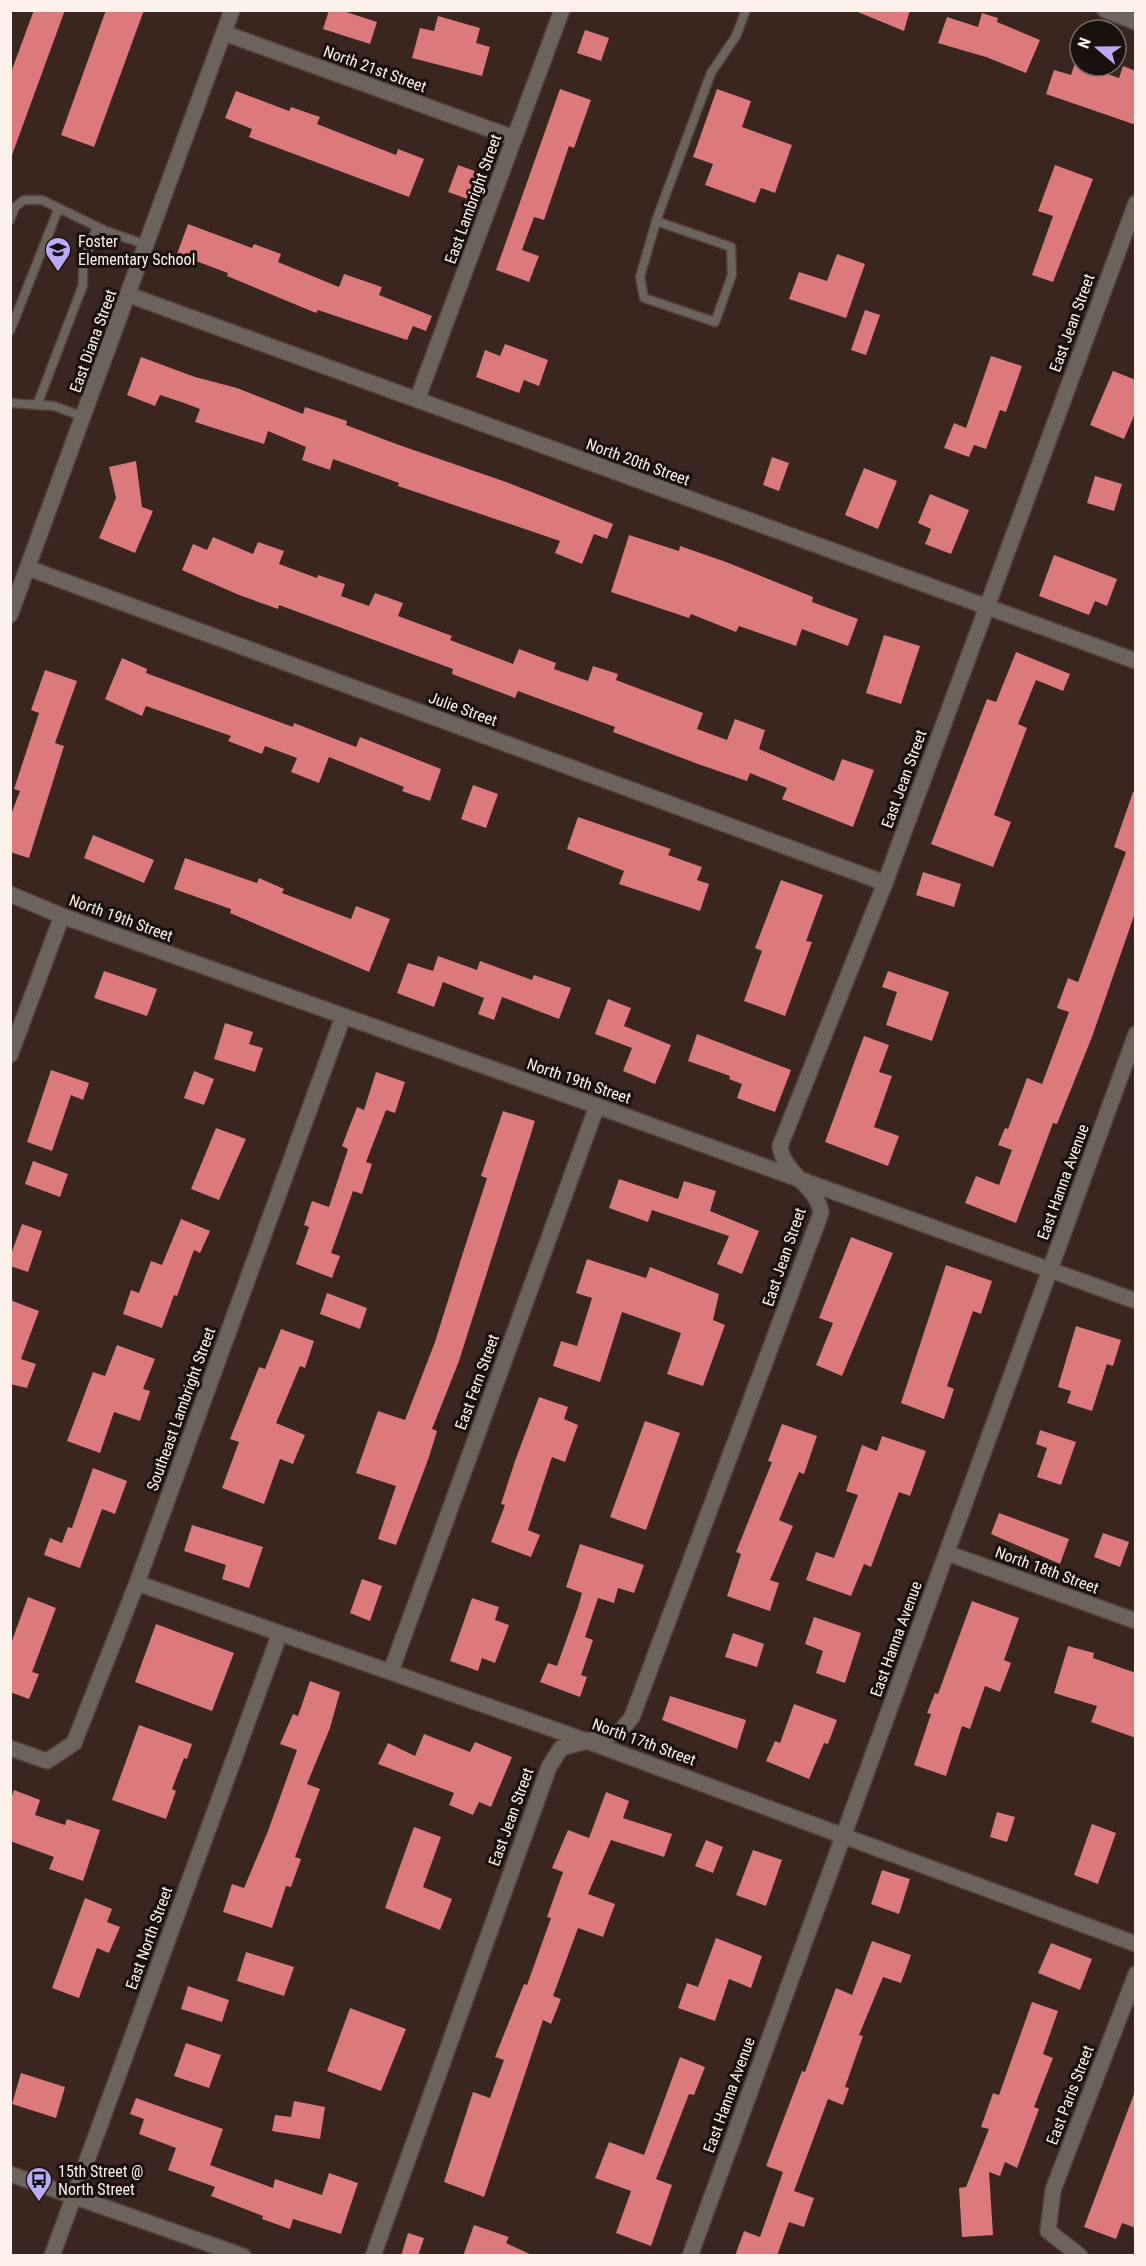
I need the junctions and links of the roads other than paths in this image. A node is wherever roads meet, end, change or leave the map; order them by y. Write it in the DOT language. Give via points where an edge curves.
graph roads {
  1 [pos="232,10"];
  2 [pos="562,10"];
  3 [pos="746,10"];
  4 [pos="1105,10"];
  5 [pos="1136,22"];
  6 [pos="224,33"];
  7 [pos="514,138"];
  8 [pos="1136,203"];
  9 [pos="58,210"];
  10 [pos="10,220"];
  11 [pos="656,220"];
  12 [pos="97,227"];
  13 [pos="147,245"];
  14 [pos="129,295"];
  15 [pos="10,331"];
  16 [pos="417,400"];
  17 [pos="10,403"];
  18 [pos="37,405"];
  19 [pos="84,417"];
  20 [pos="28,568"];
  21 [pos="986,609"];
  22 [pos="10,615"];
  23 [pos="1136,661"];
  24 [pos="885,883"];
  25 [pos="10,894"];
  26 [pos="62,916"];
  27 [pos="343,1017"];
  28 [pos="1136,1034"];
  29 [pos="10,1055"];
  30 [pos="597,1106"];
  31 [pos="799,1179"];
  32 [pos="1050,1272"];
  33 [pos="1136,1301"];
  34 [pos="947,1553"];
  35 [pos="137,1583"];
  36 [pos="1136,1621"];
  37 [pos="280,1633"];
  38 [pos="391,1671"];
  39 [pos="584,1740"];
  40 [pos="10,1748"];
  41 [pos="843,1834"];
  42 [pos="1136,1944"];
  43 [pos="1136,1974"];
  44 [pos="10,2174"];
  45 [pos="73,2196"];
  46 [pos="52,2256"];
  47 [pos="243,2256"];
  48 [pos="373,2256"];
  49 [pos="690,2256"];
  50 [pos="1080,2256"];
  1 -- 6 [label="street, East Diana Street"];
  2 -- 7 [label="street, East Lambright Street"];
  3 -- 11 [label="lane" via="736,36 711,73"];
  4 -- 5 [label="street"];
  6 -- 7 [label="street, North 21st Street"];
  6 -- 13 [label="street, East Diana Street"];
  7 -- 16 [label="street, East Lambright Street"];
  8 -- 21 [label="street, East Jean Street"];
  9 -- 10 [label="lane" via="42,200 24,200 15,207"];
  9 -- 12 [label="lane"];
  9 -- 15 [label="lane"];
  11 -- 11 [label="lane" via="640,278 644,298 715,322 732,275 731,247"];
  12 -- 13 [label="lane"];
  12 -- 18 [label="lane" via="82,262 83,285"];
  13 -- 14 [label="street, East Diana Street"];
  14 -- 16 [label="street, North 20th Street"];
  14 -- 19 [label="street, East Diana Street"];
  16 -- 21 [label="street, North 20th Street"];
  17 -- 18 [label="lane"];
  18 -- 19 [label="lane" via="54,406"];
  19 -- 20 [label="street, East Diana Street"];
  20 -- 22 [label="street, East Diana Street"];
  20 -- 24 [label="street, Julie Street"];
  21 -- 23 [label="street, North 20th Street"];
  21 -- 24 [label="street, East Jean Street"];
  24 -- 31 [label="street, East Jean Street" via="780,1146 781,1158"];
  25 -- 26 [label="street, North 19th Street"];
  26 -- 27 [label="street, North 19th Street"];
  26 -- 29 [label="street"];
  27 -- 30 [label="street, North 19th Street"];
  27 -- 35 [label="street, Southeast Lambright Street"];
  28 -- 32 [label="street, East Hanna Avenue"];
  30 -- 31 [label="street, North 19th Street"];
  30 -- 38 [label="street, East Fern Street"];
  31 -- 32 [label="street, North 19th Street"];
  31 -- 39 [label="street, East Jean Street" via="819,1201 821,1213 633,1717 620,1732"];
  32 -- 33 [label="street, North 19th Street"];
  32 -- 34 [label="street, East Hanna Avenue"];
  34 -- 36 [label="street, North 18th Street"];
  34 -- 41 [label="street, East Hanna Avenue"];
  35 -- 37 [label="street, North 17th Street"];
  35 -- 40 [label="street, Southeast Lambright Street" via="74,1743 47,1761"];
  37 -- 38 [label="street, North 17th Street"];
  37 -- 45 [label="street, East North Street"];
  38 -- 39 [label="street, North 17th Street"];
  39 -- 41 [label="street, North 17th Street"];
  39 -- 48 [label="street, East Jean Street" via="561,1748 549,1767"];
  41 -- 42 [label="street, North 17th Street"];
  41 -- 49 [label="street, East Hanna Avenue"];
  43 -- 50 [label="street, East Paris Street" via="1053,2190 1048,2231"];
  44 -- 45 [label="street"];
  45 -- 46 [label="street, East North Street"];
  45 -- 47 [label="street"];
}
